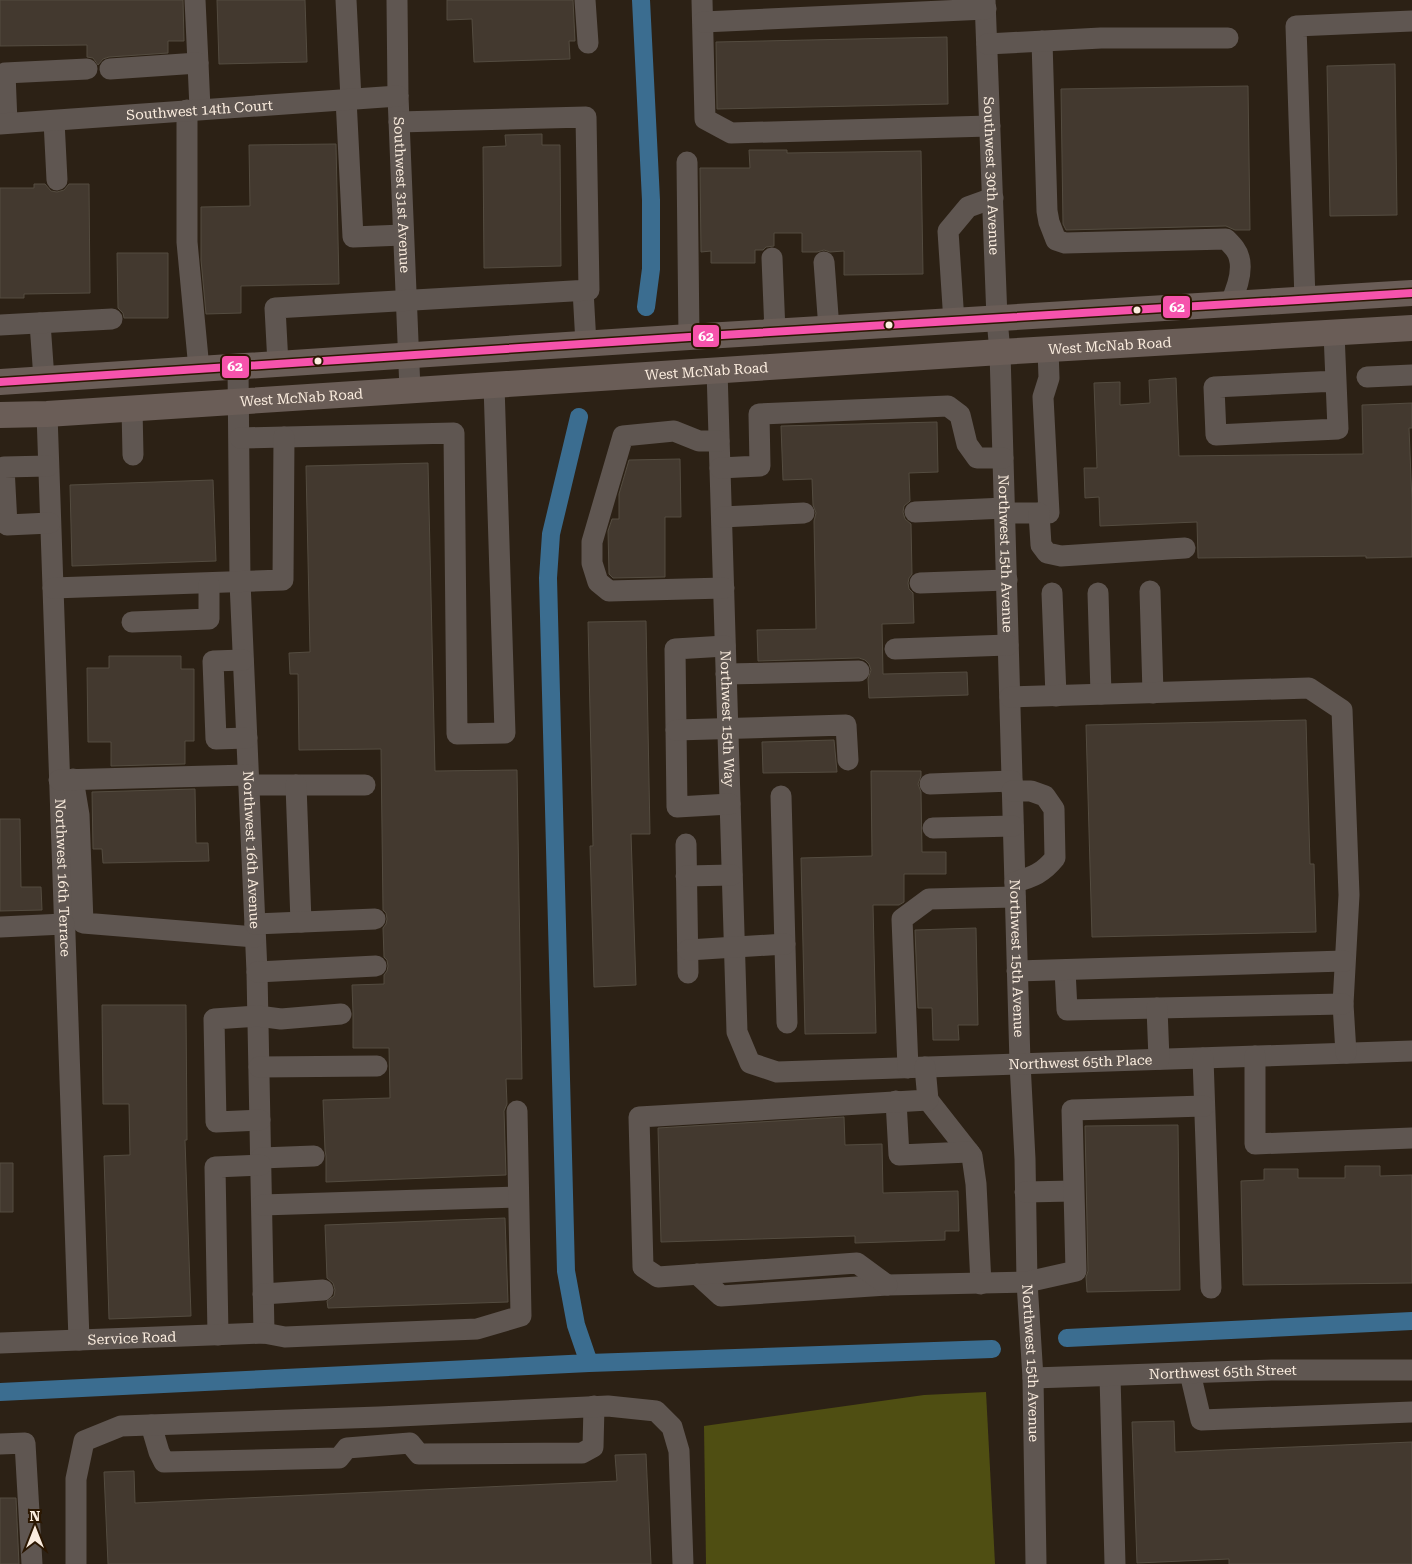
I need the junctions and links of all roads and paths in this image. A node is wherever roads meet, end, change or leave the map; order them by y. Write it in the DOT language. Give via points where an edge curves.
graph roads {
  1 [pos="195,0"];
  2 [pos="346,0"];
  3 [pos="397,0"];
  4 [pos="586,0"];
  5 [pos="702,0"];
  6 [pos="986,4"];
  7 [pos="1412,21"];
  8 [pos="703,22"];
  9 [pos="1228,38"];
  10 [pos="1042,41"];
  11 [pos="588,43"];
  12 [pos="987,44"];
  13 [pos="198,63"];
  14 [pos="87,69"];
  15 [pos="110,69"];
  16 [pos="398,96"];
  17 [pos="348,99"];
  18 [pos="193,110"];
  19 [pos="54,121"];
  20 [pos="399,122"];
  21 [pos="4,124"];
  22 [pos="990,126"];
  23 [pos="686,162"];
  24 [pos="57,180"];
  25 [pos="993,198"];
  26 [pos="403,236"];
  27 [pos="772,258"];
  28 [pos="824,262"];
  29 [pos="583,290"];
  30 [pos="1412,293"];
  31 [pos="406,300"];
  32 [pos="1304,300"];
  33 [pos="1230,304"];
  34 [pos="112,319"];
  35 [pos="997,319"];
  36 [pos="954,322"];
  37 [pos="40,323"];
  38 [pos="0,325"];
  39 [pos="1412,328"];
  40 [pos="829,329"];
  41 [pos="775,332"];
  42 [pos="1334,333"];
  43 [pos="689,337"];
  44 [pos="586,344"];
  45 [pos="1048,349"];
  46 [pos="1000,352"];
  47 [pos="408,355"];
  48 [pos="278,364"];
  49 [pos="238,366"];
  50 [pos="199,369"];
  51 [pos="717,370"];
  52 [pos="1412,375"];
  53 [pos="1367,377"];
  54 [pos="44,379"];
  55 [pos="1336,381"];
  56 [pos="0,382"];
  57 [pos="494,385"];
  58 [pos="410,390"];
  59 [pos="239,401"];
  60 [pos="132,408"];
  61 [pos="47,414"];
  62 [pos="0,415"];
  63 [pos="284,437"];
  64 [pos="240,438"];
  65 [pos="719,441"];
  66 [pos="133,455"];
  67 [pos="1003,458"];
  68 [pos="48,466"];
  69 [pos="720,468"];
  70 [pos="1005,511"];
  71 [pos="915,512"];
  72 [pos="804,513"];
  73 [pos="1040,513"];
  74 [pos="722,517"];
  75 [pos="50,523"];
  76 [pos="1185,548"];
  77 [pos="1007,580"];
  78 [pos="240,582"];
  79 [pos="920,583"];
  80 [pos="209,584"];
  81 [pos="53,588"];
  82 [pos="724,588"];
  83 [pos="1150,591"];
  84 [pos="1052,593"];
  85 [pos="1098,593"];
  86 [pos="132,622"];
  87 [pos="1008,645"];
  88 [pos="725,646"];
  89 [pos="895,649"];
  90 [pos="244,660"];
  91 [pos="859,671"];
  92 [pos="726,674"];
  93 [pos="1153,693"];
  94 [pos="1101,694"];
  95 [pos="1056,696"];
  96 [pos="1010,697"];
  97 [pos="728,729"];
  98 [pos="676,730"];
  99 [pos="247,738"];
  100 [pos="848,760"];
  101 [pos="66,779"];
  102 [pos="249,780"];
  103 [pos="930,784"];
  104 [pos="296,785"];
  105 [pos="366,785"];
  106 [pos="1012,786"];
  107 [pos="781,796"];
  108 [pos="730,804"];
  109 [pos="1013,826"];
  110 [pos="933,828"];
  111 [pos="686,844"];
  112 [pos="732,875"];
  113 [pos="686,876"];
  114 [pos="1015,890"];
  115 [pos="375,919"];
  116 [pos="301,922"];
  117 [pos="64,924"];
  118 [pos="0,927"];
  119 [pos="255,930"];
  120 [pos="785,944"];
  121 [pos="734,948"];
  122 [pos="688,950"];
  123 [pos="1344,961"];
  124 [pos="376,966"];
  125 [pos="1065,970"];
  126 [pos="1017,971"];
  127 [pos="257,972"];
  128 [pos="688,973"];
  129 [pos="1343,1004"];
  130 [pos="1157,1008"];
  131 [pos="341,1014"];
  132 [pos="258,1016"];
  133 [pos="787,1023"];
  134 [pos="1412,1051"];
  135 [pos="1346,1053"];
  136 [pos="1255,1056"];
  137 [pos="1203,1058"];
  138 [pos="1159,1059"];
  139 [pos="750,1063"];
  140 [pos="1020,1063"];
  141 [pos="377,1066"];
  142 [pos="259,1067"];
  143 [pos="917,1068"];
  144 [pos="928,1100"];
  145 [pos="896,1101"];
  146 [pos="1204,1106"];
  147 [pos="517,1111"];
  148 [pos="260,1120"];
  149 [pos="1412,1138"];
  150 [pos="969,1152"];
  151 [pos="314,1156"];
  152 [pos="260,1161"];
  153 [pos="1073,1191"];
  154 [pos="1025,1192"];
  155 [pos="518,1197"];
  156 [pos="262,1205"];
  157 [pos="1027,1282"];
  158 [pos="981,1284"];
  159 [pos="1211,1288"];
  160 [pos="323,1290"];
  161 [pos="264,1294"];
  162 [pos="264,1333"];
  163 [pos="218,1335"];
  164 [pos="79,1340"];
  165 [pos="0,1344"];
  166 [pos="1412,1370"];
  167 [pos="1190,1373"];
  168 [pos="1110,1376"];
  169 [pos="1033,1378"];
  170 [pos="594,1406"];
  171 [pos="1412,1412"];
  172 [pos="152,1425"];
  173 [pos="0,1444"];
  174 [pos="32,1564"];
  175 [pos="76,1564"];
  176 [pos="683,1564"];
  177 [pos="1036,1564"];
  178 [pos="1115,1564"];
  1 -- 13 [label="street"];
  2 -- 17 [label="street"];
  3 -- 16 [label="street, Southwest 31st Avenue"];
  4 -- 11 [label="street"];
  5 -- 8 [label="street"];
  6 -- 8 [label="street"];
  6 -- 12 [label="street, Southwest 30th Avenue"];
  7 -- 32 [label="street" via="1296,26"];
  8 -- 22 [label="street" via="705,119 731,133"];
  9 -- 10 [label="street"];
  10 -- 12 [label="street"];
  10 -- 33 [label="street" via="1047,211 1056,240 1064,243 1226,240 1236,250 1239,265"];
  12 -- 22 [label="street, Southwest 30th Avenue"];
  13 -- 15 [label="street"];
  13 -- 18 [label="street"];
  14 -- 21 [label="street" via="5,73"];
  16 -- 17 [label="street, Southwest 14th Court"];
  16 -- 20 [label="street, Southwest 31st Avenue"];
  17 -- 18 [label="street, Southwest 14th Court"];
  17 -- 26 [label="street" via="353,237"];
  18 -- 19 [label="street, Southwest 14th Court"];
  18 -- 50 [label="street" via="187,242"];
  19 -- 21 [label="street, Southwest 14th Court"];
  19 -- 24 [label="street"];
  20 -- 26 [label="street, Southwest 31st Avenue"];
  20 -- 29 [label="street" via="586,117 589,290"];
  22 -- 25 [label="street, Southwest 30th Avenue"];
  23 -- 43 [label="street"];
  25 -- 35 [label="street, Southwest 30th Avenue"];
  25 -- 36 [label="street" via="968,207 948,231"];
  26 -- 31 [label="street, Southwest 31st Avenue"];
  27 -- 41 [label="street"];
  28 -- 40 [label="street"];
  29 -- 31 [label="street"];
  29 -- 44 [label="street"];
  30 -- 32 [label="main road"];
  31 -- 47 [label="street, Southwest 31st Avenue"];
  31 -- 48 [label="street" via="275,308"];
  32 -- 33 [label="main road"];
  33 -- 35 [label="main road"];
  34 -- 37 [label="street"];
  35 -- 36 [label="main road"];
  35 -- 46 [label="street, Southwest 30th Avenue"];
  36 -- 40 [label="main road"];
  37 -- 38 [label="street"];
  37 -- 54 [label="street"];
  39 -- 42 [label="main road, West McNab Road"];
  40 -- 41 [label="main road"];
  41 -- 43 [label="main road"];
  42 -- 45 [label="main road, West McNab Road"];
  42 -- 55 [label="street"];
  43 -- 44 [label="main road"];
  44 -- 47 [label="main road"];
  45 -- 46 [label="main road, West McNab Road"];
  45 -- 73 [label="street" via="1049,378 1043,396 1049,513"];
  46 -- 51 [label="main road, West McNab Road"];
  46 -- 67 [label="street, Northwest 15th Avenue"];
  47 -- 48 [label="main road"];
  47 -- 58 [label="street, Southwest 31st Avenue"];
  48 -- 49 [label="main road"];
  49 -- 50 [label="main road"];
  49 -- 59 [label="street, Northwest 16th Avenue"];
  50 -- 54 [label="main road"];
  51 -- 57 [label="main road, West McNab Road"];
  51 -- 65 [label="street, Northwest 15th Way"];
  52 -- 53 [label="street"];
  54 -- 56 [label="main road"];
  55 -- 55 [label="street" via="1338,430 1216,435 1214,387"];
  57 -- 58 [label="main road, West McNab Road"];
  57 -- 63 [label="street" via="505,733 457,734 454,433"];
  58 -- 59 [label="main road, West McNab Road"];
  59 -- 60 [label="main road, West McNab Road"];
  59 -- 64 [label="street, Northwest 16th Avenue"];
  60 -- 61 [label="main road, West McNab Road"];
  60 -- 66 [label="street"];
  61 -- 62 [label="main road, West McNab Road"];
  61 -- 68 [label="street, Northwest 16th Terrace"];
  63 -- 64 [label="street"];
  63 -- 78 [label="street" via="283,580"];
  64 -- 78 [label="street, Northwest 16th Avenue"];
  65 -- 69 [label="street, Northwest 15th Way"];
  65 -- 82 [label="street" via="699,441 674,430 623,436 592,542 592,563 598,582 609,591"];
  67 -- 69 [label="street" via="977,458 967,444 960,415 948,406 938,406 759,414 760,466"];
  67 -- 70 [label="street, Northwest 15th Avenue"];
  68 -- 75 [label="street, Northwest 16th Terrace"];
  68 -- 75 [label="street" via="4,467 7,525"];
  69 -- 74 [label="street, Northwest 15th Way"];
  70 -- 71 [label="street"];
  70 -- 73 [label="street"];
  70 -- 77 [label="street, Northwest 15th Avenue"];
  72 -- 74 [label="street"];
  73 -- 76 [label="street" via="1041,545 1047,553 1061,556"];
  74 -- 82 [label="street, Northwest 15th Way"];
  75 -- 81 [label="street, Northwest 16th Terrace"];
  77 -- 79 [label="street"];
  77 -- 87 [label="street, Northwest 15th Avenue"];
  78 -- 80 [label="street"];
  78 -- 90 [label="street, Northwest 16th Avenue"];
  80 -- 81 [label="street"];
  80 -- 86 [label="street" via="209,619"];
  81 -- 101 [label="street, Northwest 16th Terrace"];
  82 -- 88 [label="street, Northwest 15th Way"];
  83 -- 93 [label="street"];
  84 -- 95 [label="street"];
  85 -- 94 [label="street"];
  87 -- 89 [label="street"];
  87 -- 96 [label="street, Northwest 15th Avenue"];
  88 -- 92 [label="street, Northwest 15th Way"];
  88 -- 98 [label="street" via="675,649"];
  90 -- 99 [label="street, Northwest 16th Avenue"];
  90 -- 99 [label="street" via="213,661 213,680 216,739"];
  91 -- 92 [label="street"];
  92 -- 97 [label="street, Northwest 15th Way"];
  93 -- 94 [label="street"];
  93 -- 123 [label="street" via="1309,688 1342,710 1349,895"];
  94 -- 95 [label="street"];
  95 -- 96 [label="street"];
  96 -- 106 [label="street, Northwest 15th Avenue"];
  97 -- 98 [label="street"];
  97 -- 100 [label="street" via="846,725"];
  97 -- 108 [label="street, Northwest 15th Way"];
  98 -- 108 [label="street" via="677,807"];
  99 -- 102 [label="street, Northwest 16th Avenue"];
  101 -- 102 [label="street"];
  101 -- 117 [label="street, Northwest 16th Terrace"];
  101 -- 119 [label="street" via="79,815 83,923"];
  102 -- 104 [label="street"];
  102 -- 119 [label="street, Northwest 16th Avenue"];
  103 -- 106 [label="street"];
  104 -- 105 [label="street"];
  104 -- 116 [label="street"];
  106 -- 109 [label="street, Northwest 15th Avenue"];
  106 -- 114 [label="street" via="1045,796 1054,809 1055,858 1046,869"];
  107 -- 120 [label="street"];
  108 -- 112 [label="street, Northwest 15th Way"];
  109 -- 110 [label="street"];
  109 -- 114 [label="street, Northwest 15th Avenue"];
  111 -- 113 [label="street"];
  112 -- 113 [label="street"];
  112 -- 121 [label="street, Northwest 15th Way"];
  113 -- 122 [label="street"];
  114 -- 126 [label="street, Northwest 15th Avenue"];
  114 -- 143 [label="street" via="929,899 902,919"];
  115 -- 116 [label="street"];
  116 -- 119 [label="street"];
  117 -- 118 [label="street"];
  117 -- 164 [label="street, Northwest 16th Terrace"];
  119 -- 127 [label="street, Northwest 16th Avenue"];
  120 -- 121 [label="street"];
  120 -- 133 [label="street"];
  121 -- 122 [label="street"];
  121 -- 139 [label="street, Northwest 15th Way" via="737,1032"];
  122 -- 128 [label="street"];
  123 -- 125 [label="street"];
  123 -- 129 [label="street"];
  124 -- 127 [label="street"];
  125 -- 126 [label="street"];
  125 -- 130 [label="street" via="1067,1010"];
  126 -- 140 [label="street, Northwest 15th Avenue"];
  127 -- 132 [label="street, Northwest 16th Avenue"];
  129 -- 130 [label="street"];
  129 -- 135 [label="street"];
  130 -- 138 [label="street"];
  131 -- 132 [label="street" via="281,1018"];
  132 -- 142 [label="street, Northwest 16th Avenue"];
  132 -- 148 [label="street" via="214,1019 216,1122"];
  134 -- 135 [label="street, Northwest 65th Place"];
  135 -- 136 [label="street, Northwest 65th Place"];
  136 -- 137 [label="street, Northwest 65th Place"];
  136 -- 149 [label="street" via="1255,1144"];
  137 -- 138 [label="street, Northwest 65th Place"];
  137 -- 146 [label="street"];
  138 -- 140 [label="street, Northwest 65th Place"];
  139 -- 143 [label="street, Northwest 65th Place" via="777,1072"];
  140 -- 143 [label="street, Northwest 65th Place"];
  140 -- 154 [label="street, Northwest 15th Avenue"];
  141 -- 142 [label="street"];
  142 -- 148 [label="street, Northwest 16th Avenue"];
  143 -- 144 [label="street"];
  144 -- 145 [label="street"];
  144 -- 150 [label="street"];
  145 -- 150 [label="street" via="899,1155"];
  145 -- 158 [label="street" via="639,1116 643,1267 658,1276 697,1274 721,1296 887,1285"];
  146 -- 153 [label="street" via="1072,1110"];
  146 -- 159 [label="street"];
  147 -- 155 [label="street"];
  148 -- 152 [label="street, Northwest 16th Avenue"];
  150 -- 158 [label="street" via="976,1184"];
  151 -- 152 [label="street"];
  152 -- 156 [label="street, Northwest 16th Avenue"];
  152 -- 163 [label="street" via="215,1167"];
  153 -- 154 [label="street"];
  153 -- 157 [label="street" via="1076,1271"];
  154 -- 157 [label="street, Northwest 15th Avenue"];
  155 -- 156 [label="street"];
  155 -- 162 [label="street, Service Road" via="522,1316 477,1329 285,1337"];
  156 -- 161 [label="street, Northwest 16th Avenue"];
  157 -- 158 [label="street"];
  157 -- 169 [label="street, Northwest 15th Avenue"];
  160 -- 161 [label="street"];
  161 -- 162 [label="street, Northwest 16th Avenue"];
  162 -- 163 [label="street, Service Road"];
  163 -- 164 [label="street, Service Road"];
  164 -- 165 [label="street, Service Road"];
  166 -- 167 [label="street, Northwest 65th Street"];
  167 -- 168 [label="street, Northwest 65th Street"];
  167 -- 171 [label="street" via="1201,1420"];
  168 -- 169 [label="street, Northwest 65th Street"];
  168 -- 178 [label="street"];
  169 -- 177 [label="street, Northwest 15th Avenue"];
  170 -- 172 [label="street"];
  170 -- 172 [label="street" via="593,1446 582,1453 419,1454 410,1443 347,1448 339,1458 164,1462"];
  170 -- 176 [label="street" via="656,1411 672,1427 679,1451"];
  172 -- 175 [label="street" via="121,1426 84,1441 76,1480"];
  173 -- 174 [label="street" via="25,1443"];
}
